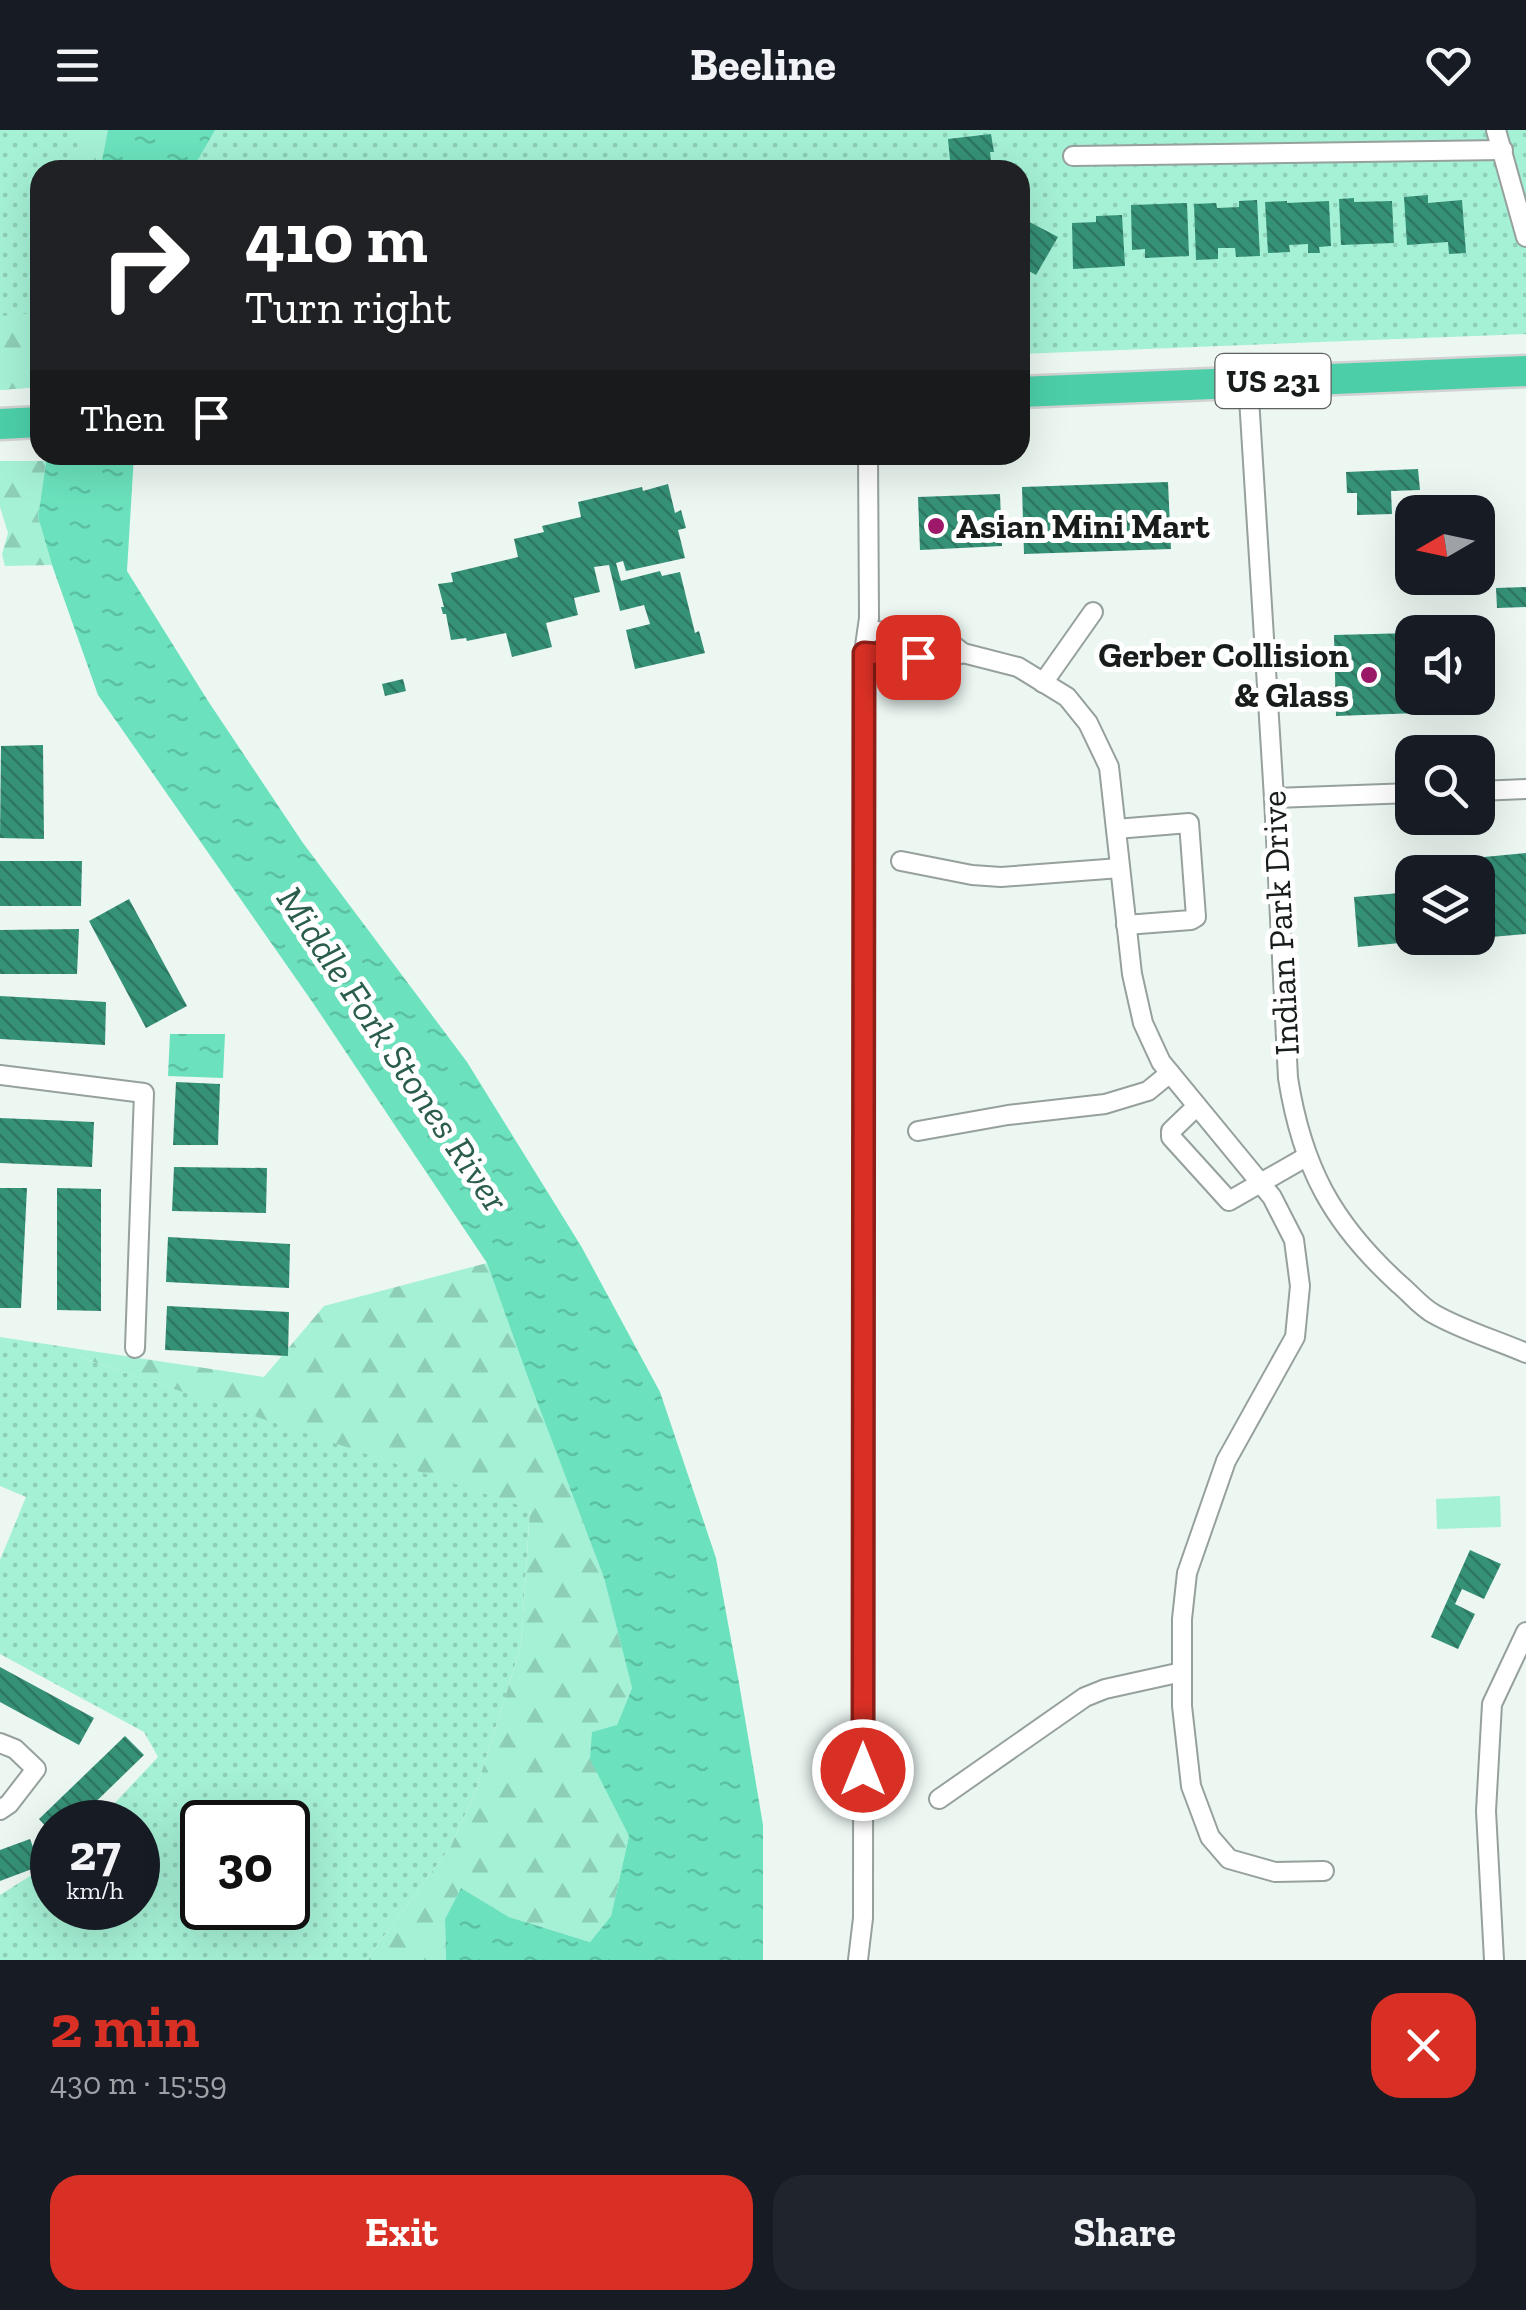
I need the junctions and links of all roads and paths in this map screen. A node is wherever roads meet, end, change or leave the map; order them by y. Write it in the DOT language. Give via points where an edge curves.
graph roads {
  1 [pos="1496,130"];
  2 [pos="1503,150"];
  3 [pos="1072,156"];
  4 [pos="1526,237"];
  5 [pos="1526,372"];
  6 [pos="1248,382"];
  7 [pos="1030,392"];
  8 [pos="30,422"];
  9 [pos="0,424"];
  10 [pos="868,465"];
  11 [pos="1093,612"];
  12 [pos="868,630"];
  13 [pos="864,653"];
  14 [pos="963,653"];
  15 [pos="1043,683"];
  16 [pos="1526,790"];
  17 [pos="1495,791"];
  18 [pos="1395,794"];
  19 [pos="1274,798"];
  20 [pos="1116,829"];
  21 [pos="902,862"];
  22 [pos="1120,868"];
  23 [pos="1126,924"];
  24 [pos="1170,1073"];
  25 [pos="0,1075"];
  26 [pos="1198,1106"];
  27 [pos="918,1131"];
  28 [pos="1306,1157"];
  29 [pos="1260,1182"];
  30 [pos="135,1348"];
  31 [pos="1526,1353"];
  32 [pos="1526,1632"];
  33 [pos="1182,1672"];
  34 [pos="0,1743"];
  35 [pos="939,1800"];
  36 [pos="0,1810"];
  37 [pos="1324,1871"];
  38 [pos="858,1960"];
  39 [pos="1494,1960"];
  1 -- 2 [label="street"];
  2 -- 3 [label="street"];
  2 -- 4 [label="street"];
  5 -- 6 [label="highway, US 231"];
  6 -- 7 [label="highway, US 231"];
  6 -- 19 [label="street, Indian Park Drive"];
  8 -- 9 [label="highway"];
  10 -- 12 [label="street"];
  11 -- 15 [label="street"];
  12 -- 13 [label="street"];
  12 -- 14 [label="street" via="946,640"];
  13 -- 14 [label="street" via="945,659"];
  13 -- 38 [label="street"];
  14 -- 15 [label="street" via="1018,667"];
  15 -- 20 [label="street" via="1088,723 1109,767"];
  16 -- 17 [label="street"];
  18 -- 19 [label="street"];
  19 -- 28 [label="street, Indian Park Drive" via="1288,1078"];
  20 -- 22 [label="street"];
  20 -- 23 [label="street" via="1189,823 1196,917"];
  21 -- 22 [label="street" via="1001,877"];
  22 -- 23 [label="street"];
  23 -- 24 [label="street" via="1144,1023"];
  24 -- 26 [label="street"];
  24 -- 27 [label="street" via="1148,1091 1105,1104"];
  25 -- 30 [label="street" via="144,1093"];
  26 -- 29 [label="street"];
  26 -- 29 [label="street" via="1170,1131 1172,1137 1229,1201"];
  28 -- 29 [label="street"];
  28 -- 31 [label="street, Indian Park Drive" via="1332,1208 1379,1266 1431,1313"];
  29 -- 33 [label="street" via="1294,1240 1300,1286 1295,1337 1226,1461 1186,1573"];
  32 -- 39 [label="street" via="1492,1704 1486,1811"];
  33 -- 35 [label="street" via="1086,1697"];
  33 -- 37 [label="street" via="1191,1786 1210,1838 1229,1860 1276,1872"];
  34 -- 36 [label="street" via="36,1769"];
}
